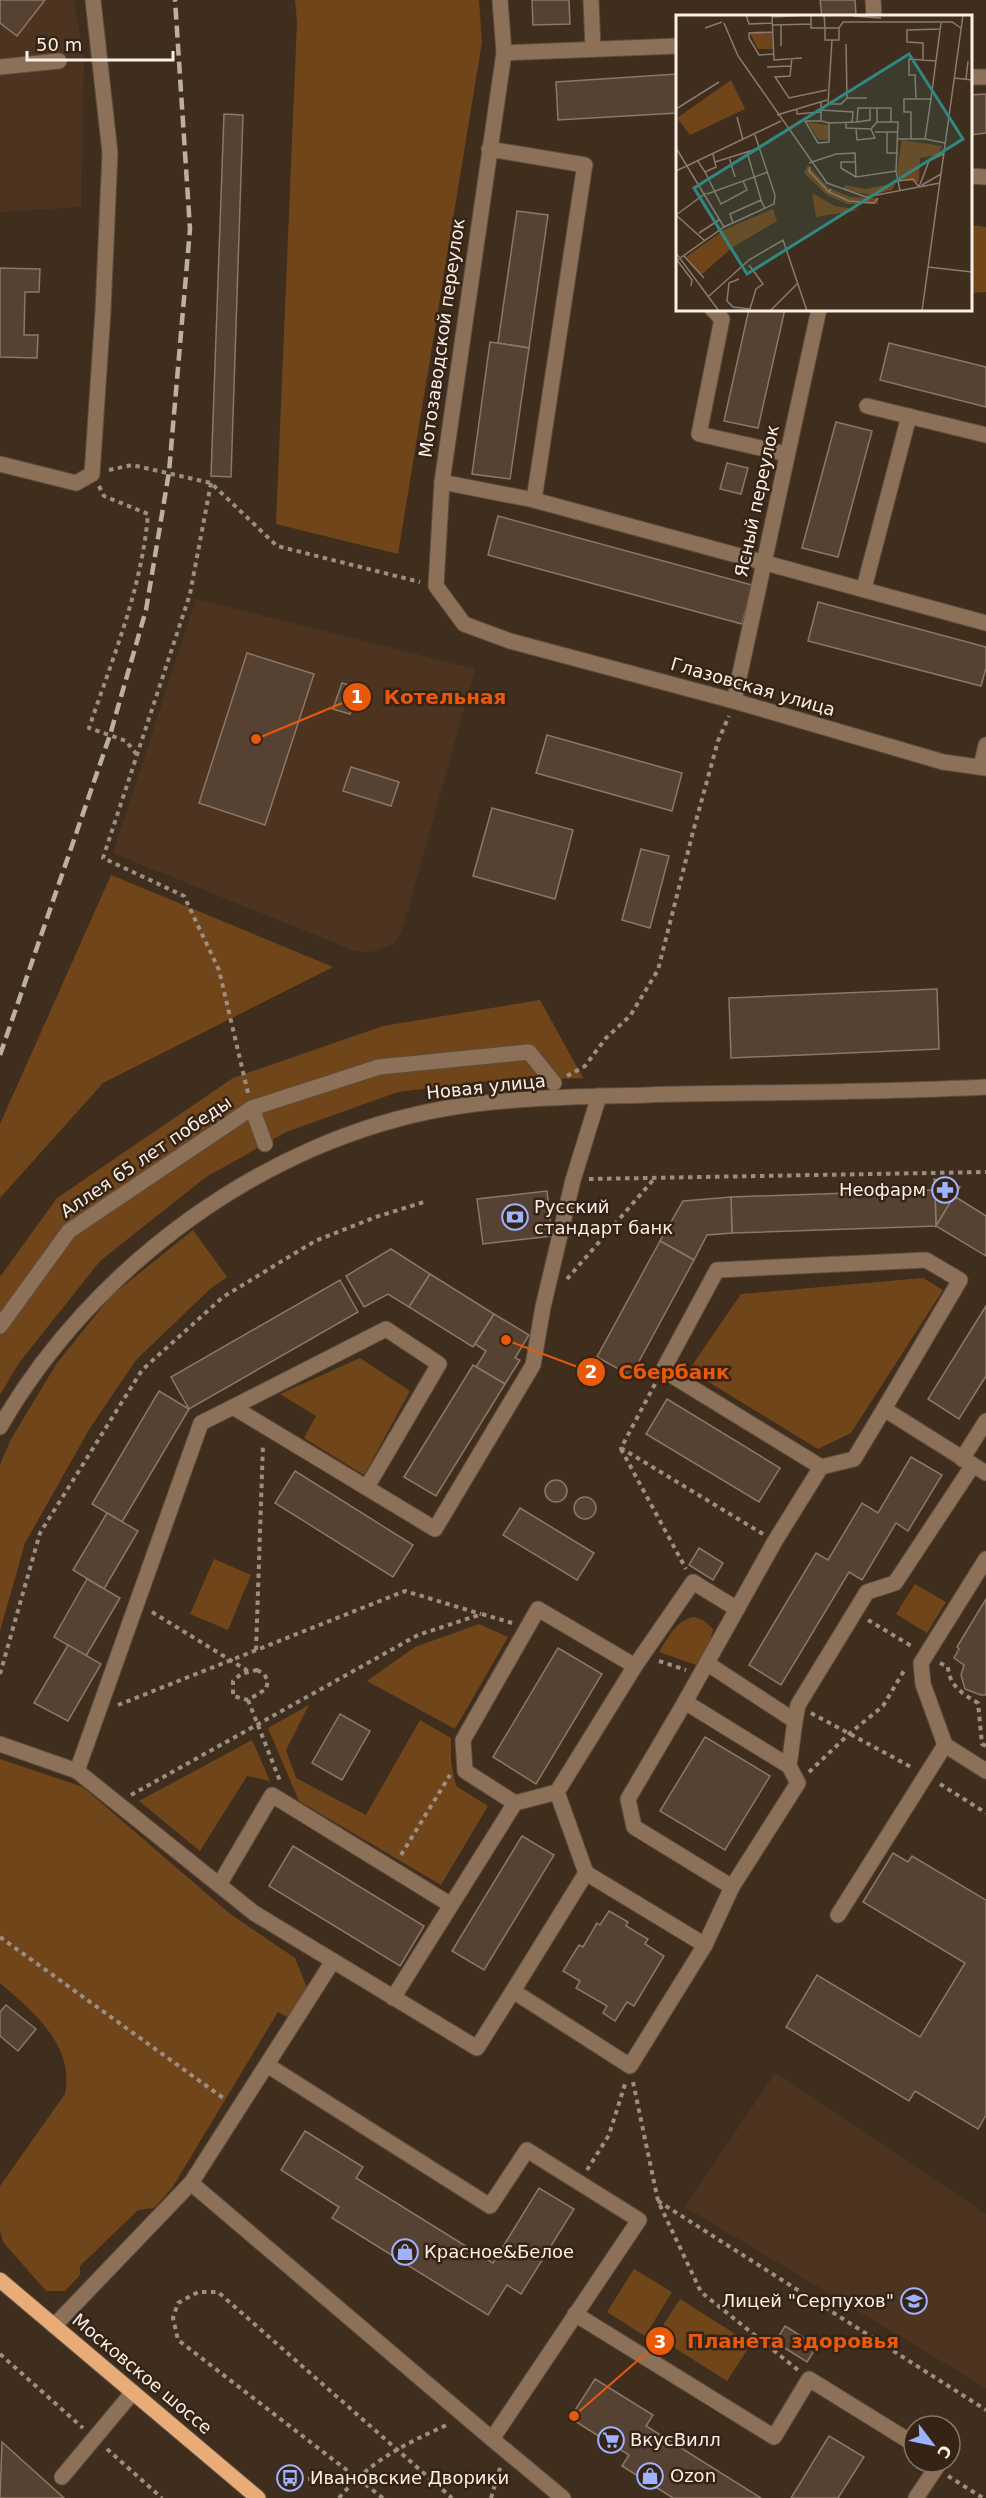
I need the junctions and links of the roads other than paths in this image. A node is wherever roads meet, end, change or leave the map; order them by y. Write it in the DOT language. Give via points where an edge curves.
graph roads {
  1 [pos="93,0"];
  2 [pos="500,0"];
  3 [pos="591,0"];
  4 [pos="873,0"];
  5 [pos="874,15"];
  6 [pos="676,46"];
  7 [pos="593,49"];
  8 [pos="504,53"];
  9 [pos="59,61"];
  10 [pos="0,67"];
  11 [pos="986,77"];
  12 [pos="971,78"];
  13 [pos="489,149"];
  14 [pos="971,176"];
  15 [pos="986,177"];
  16 [pos="713,310"];
  17 [pos="819,310"];
  18 [pos="867,406"];
  19 [pos="909,416"];
  20 [pos="986,435"];
  21 [pos="788,454"];
  22 [pos="0,464"];
  23 [pos="442,482"];
  24 [pos="534,500"];
  25 [pos="765,560"];
  26 [pos="864,588"];
  27 [pos="986,622"];
  28 [pos="510,641"];
  29 [pos="735,701"];
  30 [pos="986,745"];
  31 [pos="984,767"];
  32 [pos="554,1083"];
  33 [pos="986,1086"];
  34 [pos="599,1096"];
  35 [pos="252,1108"];
  36 [pos="265,1144"];
  37 [pos="0,1326"];
  38 [pos="233,1407"];
  39 [pos="884,1409"];
  40 [pos="986,1422"];
  41 [pos="0,1427"];
  42 [pos="974,1466"];
  43 [pos="820,1467"];
  44 [pos="366,1487"];
  45 [pos="986,1559"];
  46 [pos="737,1609"];
  47 [pos="638,1660"];
  48 [pos="704,1670"];
  49 [pos="685,1702"];
  50 [pos="795,1721"];
  51 [pos="0,1744"];
  52 [pos="945,1745"];
  53 [pos="789,1766"];
  54 [pos="77,1771"];
  55 [pos="986,1771"];
  56 [pos="557,1792"];
  57 [pos="515,1803"];
  58 [pos="586,1873"];
  59 [pos="219,1885"];
  60 [pos="732,1887"];
  61 [pos="451,1905"];
  62 [pos="838,1915"];
  63 [pos="705,1945"];
  64 [pos="333,1961"];
  65 [pos="513,1991"];
  66 [pos="393,1998"];
  67 [pos="267,2065"];
  68 [pos="191,2183"];
  69 [pos="0,2280"];
  70 [pos="575,2314"];
  71 [pos="54,2326"];
  72 [pos="133,2392"];
  73 [pos="902,2437"];
  74 [pos="492,2439"];
  75 [pos="932,2474"];
  76 [pos="62,2477"];
  77 [pos="258,2498"];
  78 [pos="563,2498"];
  79 [pos="916,2498"];
  1 -- 22 [label="street" via="110,153 92,474 76,483"];
  2 -- 8 [label="street, Мотозаводской переулок"];
  3 -- 7 [label="street"];
  4 -- 5 [label="street"];
  6 -- 7 [label="street"];
  7 -- 8 [label="street"];
  8 -- 13 [label="street, Мотозаводской переулок"];
  9 -- 10 [label="street"];
  11 -- 12 [label="street"];
  13 -- 23 [label="street, Мотозаводской переулок"];
  13 -- 24 [label="street" via="585,165"];
  14 -- 15 [label="street"];
  16 -- 21 [label="street" via="722,319 699,434"];
  17 -- 21 [label="street, Ясный переулок"];
  18 -- 19 [label="street"];
  19 -- 20 [label="street"];
  19 -- 26 [label="street"];
  21 -- 25 [label="street, Ясный переулок"];
  23 -- 24 [label="street"];
  23 -- 28 [label="street, Мотозаводской переулок" via="436,586 464,624"];
  24 -- 25 [label="street"];
  25 -- 26 [label="street"];
  25 -- 29 [label="street, Ясный переулок"];
  26 -- 27 [label="street"];
  28 -- 29 [label="street, Глазовская улица"];
  29 -- 31 [label="street, Глазовская улица" via="943,762"];
  30 -- 31 [label="street"];
  32 -- 35 [label="street, Аллея 65 лет победы" via="529,1052 379,1067"];
  33 -- 34 [label="street, Новая улица"];
  34 -- 41 [label="street, Новая улица" via="449,1107 373,1125 310,1151 239,1188 149,1252 106,1291 48,1354"];
  34 -- 44 [label="street" via="573,1180 533,1365 435,1529"];
  35 -- 36 [label="street, Аллея 65 лет победы"];
  35 -- 37 [label="street, Аллея 65 лет победы" via="69,1231"];
  38 -- 44 [label="street"];
  38 -- 44 [label="street" via="386,1329 439,1364"];
  38 -- 54 [label="street" via="201,1423"];
  39 -- 42 [label="street"];
  39 -- 43 [label="street" via="854,1459"];
  39 -- 43 [label="street" via="960,1280 927,1260 717,1270 663,1370"];
  40 -- 42 [label="street"];
  42 -- 50 [label="street" via="895,1583 867,1592 798,1705"];
  43 -- 46 [label="street"];
  45 -- 52 [label="street" via="921,1652 922,1684"];
  46 -- 47 [label="street" via="693,1582"];
  46 -- 48 [label="street"];
  47 -- 56 [label="street"];
  47 -- 57 [label="street" via="538,1609 463,1740 465,1771"];
  48 -- 49 [label="street"];
  48 -- 50 [label="street"];
  49 -- 53 [label="street"];
  49 -- 60 [label="street" via="628,1799 634,1827"];
  50 -- 53 [label="street"];
  51 -- 54 [label="street"];
  52 -- 55 [label="street"];
  52 -- 62 [label="street"];
  53 -- 60 [label="street" via="798,1783"];
  54 -- 59 [label="street"];
  56 -- 57 [label="street"];
  56 -- 58 [label="street"];
  57 -- 61 [label="street"];
  58 -- 63 [label="street"];
  58 -- 65 [label="street"];
  59 -- 61 [label="street" via="272,1795"];
  59 -- 64 [label="street" via="254,1913"];
  60 -- 63 [label="street"];
  61 -- 66 [label="street"];
  63 -- 65 [label="street" via="630,2066"];
  64 -- 66 [label="street"];
  64 -- 67 [label="street"];
  65 -- 66 [label="street" via="477,2048"];
  67 -- 68 [label="street"];
  67 -- 70 [label="street" via="490,2206 527,2150 639,2220"];
  68 -- 71 [label="street"];
  68 -- 74 [label="street"];
  69 -- 71 [label="main road, Московское шоссе"];
  70 -- 73 [label="street" via="774,2437 809,2379"];
  70 -- 74 [label="street"];
  71 -- 72 [label="main road, Московское шоссе"];
  72 -- 76 [label="street"];
  72 -- 77 [label="main road, Московское шоссе"];
  74 -- 78 [label="street"];
  75 -- 79 [label="street"];
}
